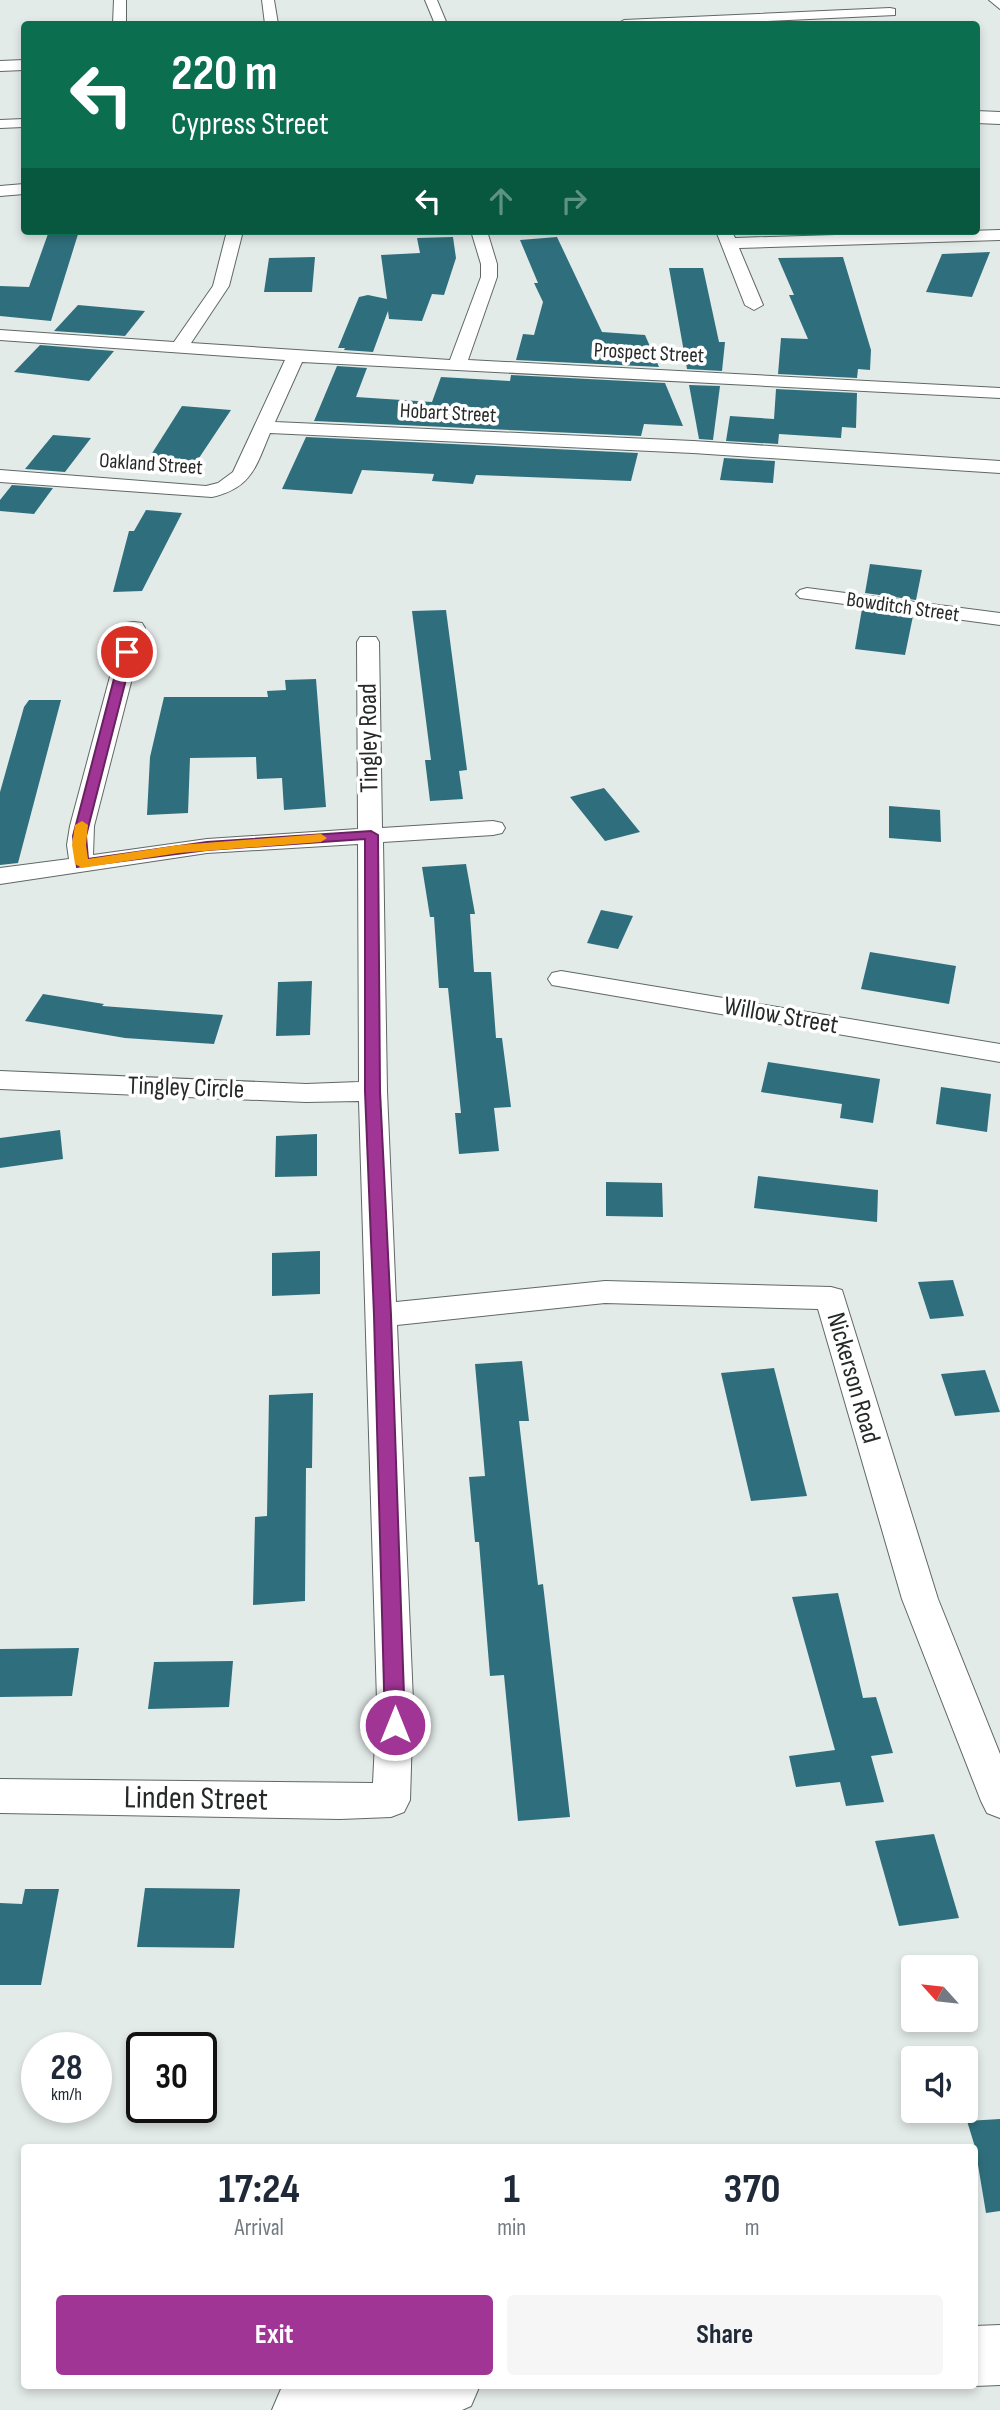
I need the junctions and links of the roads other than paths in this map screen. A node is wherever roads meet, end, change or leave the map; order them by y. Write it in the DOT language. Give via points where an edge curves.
graph roads {
  1 [pos="120,0"];
  2 [pos="268,0"];
  3 [pos="431,0"];
  4 [pos="792,0"];
  5 [pos="995,0"];
  6 [pos="1000,5"];
  7 [pos="890,12"];
  8 [pos="804,16"];
  9 [pos="622,20"];
  10 [pos="120,21"];
  11 [pos="272,21"];
  12 [pos="441,21"];
  13 [pos="21,65"];
  14 [pos="0,66"];
  15 [pos="980,117"];
  16 [pos="1000,118"];
  17 [pos="21,123"];
  18 [pos="0,124"];
  19 [pos="21,189"];
  20 [pos="0,191"];
  21 [pos="234,235"];
  22 [pos="479,235"];
  23 [pos="1000,235"];
  24 [pos="727,237"];
  25 [pos="754,305"];
  26 [pos="0,335"];
  27 [pos="178,348"];
  28 [pos="295,357"];
  29 [pos="457,365"];
  30 [pos="1000,393"];
  31 [pos="265,427"];
  32 [pos="1000,467"];
  33 [pos="0,476"];
  34 [pos="807,594"];
  35 [pos="1000,620"];
  36 [pos="134,628"];
  37 [pos="368,642"];
  38 [pos="493,828"];
  39 [pos="371,835"];
  40 [pos="82,864"];
  41 [pos="0,876"];
  42 [pos="561,979"];
  43 [pos="1000,1053"];
  44 [pos="0,1080"];
  45 [pos="373,1091"];
  46 [pos="383,1315"];
  47 [pos="0,1796"];
  48 [pos="391,1800"];
  49 [pos="1000,1801"];
  50 [pos="1000,2354"];
  51 [pos="978,2356"];
  52 [pos="426,2389"];
  53 [pos="302,2410"];
  1 -- 10 [label="street"];
  2 -- 11 [label="street"];
  3 -- 12 [label="street"];
  4 -- 8 [label="street"];
  5 -- 6 [label="street"];
  7 -- 8 [label="street"];
  8 -- 9 [label="street"];
  13 -- 14 [label="main road"];
  15 -- 16 [label="main road"];
  17 -- 18 [label="street"];
  19 -- 20 [label="street"];
  21 -- 27 [label="street" via="221,286"];
  22 -- 29 [label="street" via="489,278"];
  23 -- 24 [label="street"];
  24 -- 25 [label="street"];
  26 -- 27 [label="street"];
  27 -- 28 [label="street"];
  28 -- 29 [label="street, Prospect Street"];
  28 -- 31 [label="street"];
  29 -- 30 [label="street, Prospect Street"];
  31 -- 32 [label="street, Hobart Street"];
  31 -- 33 [label="street, Oakland Street" via="239,478 215,491"];
  34 -- 35 [label="street, Bowditch Street"];
  36 -- 40 [label="street" via="82,826"];
  37 -- 39 [label="street, Tingley Road"];
  38 -- 39 [label="street"];
  39 -- 40 [label="street" via="207,846"];
  39 -- 45 [label="street, Tingley Road"];
  40 -- 41 [label="street"];
  42 -- 43 [label="street, Willow Street"];
  44 -- 45 [label="street, Tingley Circle" via="306,1093"];
  45 -- 46 [label="street, Tingley Road"];
  46 -- 48 [label="street, Tingley Road" via="395,1701"];
  46 -- 49 [label="street, Nickerson Road" via="605,1292 831,1298 920,1600"];
  47 -- 48 [label="street, Linden Street"];
  50 -- 51 [label="main road"];
  52 -- 53 [label="main road"];
}
